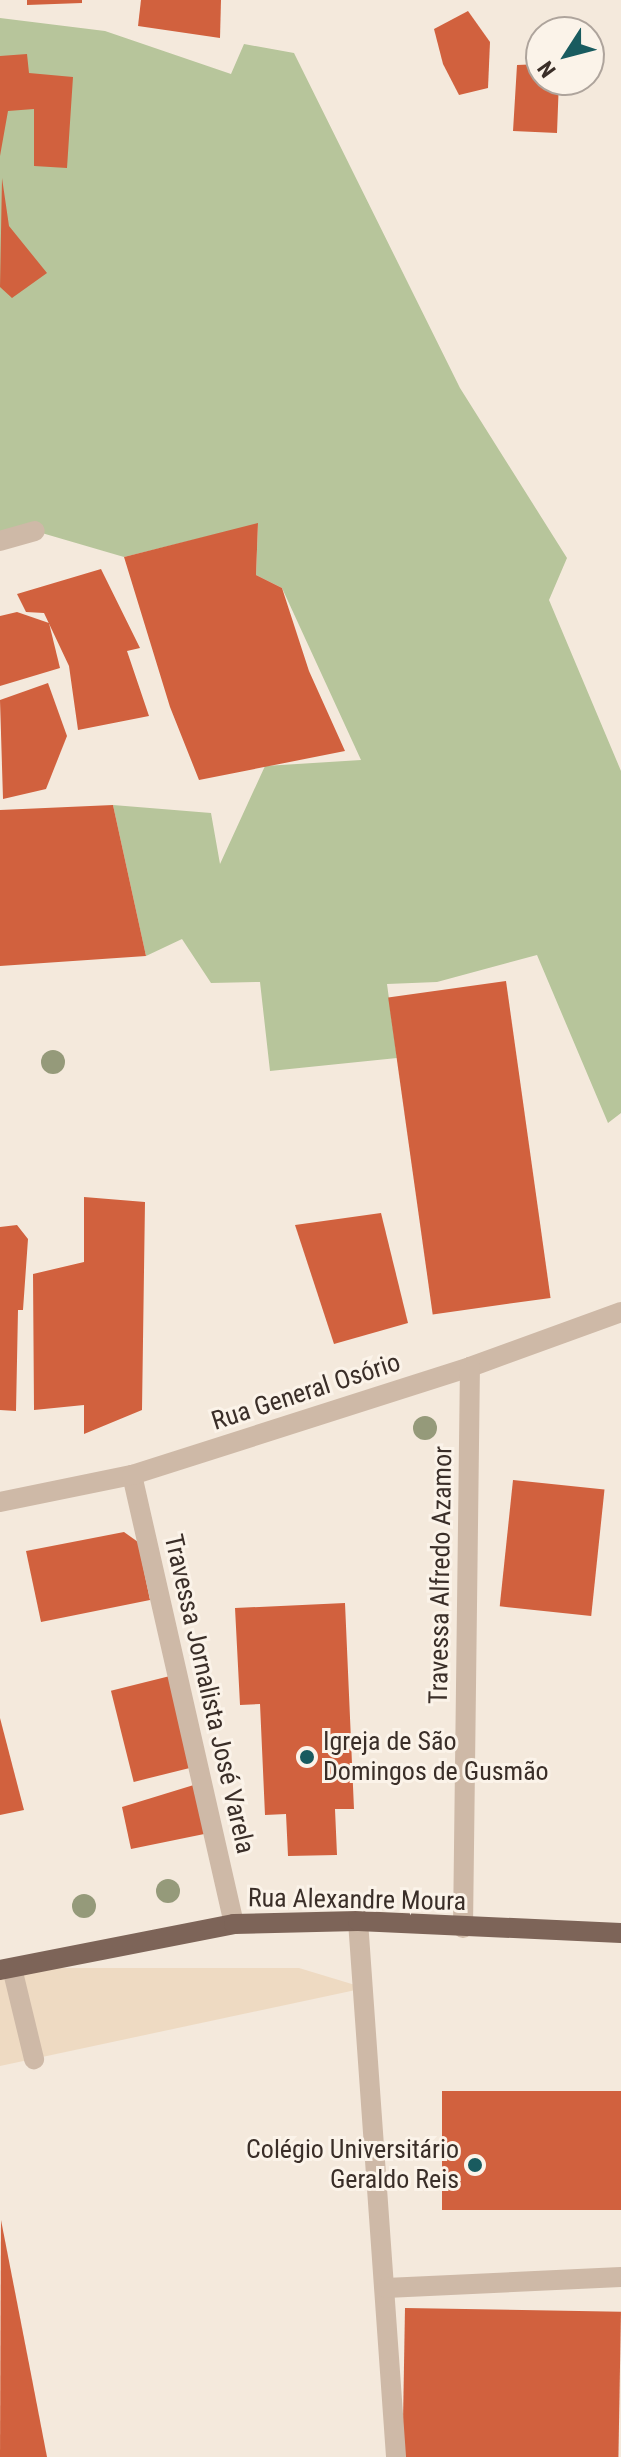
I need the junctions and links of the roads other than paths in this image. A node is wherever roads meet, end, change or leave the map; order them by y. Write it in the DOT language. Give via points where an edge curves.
graph roads {
  1 [pos="35,531"];
  2 [pos="0,541"];
  3 [pos="621,1312"];
  4 [pos="470,1367"];
  5 [pos="132,1475"];
  6 [pos="0,1502"];
  7 [pos="358,1921"];
  8 [pos="234,1924"];
  9 [pos="463,1928"];
  10 [pos="621,1933"];
  11 [pos="6,1969"];
  12 [pos="34,2059"];
  13 [pos="621,2277"];
  14 [pos="386,2288"];
  15 [pos="396,2457"];
  1 -- 2 [label="street"];
  3 -- 4 [label="street, Rua General Osório"];
  4 -- 5 [label="street, Rua General Osório"];
  4 -- 9 [label="street, Travessa Alfredo Azamor"];
  5 -- 6 [label="street, Rua General Osório"];
  5 -- 8 [label="street, Travessa Jornalista José Varela"];
  7 -- 8 [label="main road, Rua Alexandre Moura"];
  7 -- 9 [label="main road, Rua Alexandre Moura"];
  7 -- 14 [label="street"];
  8 -- 11 [label="main road, Rua Alexandre Moura"];
  9 -- 10 [label="main road, Rua Alexandre Moura"];
  11 -- 12 [label="street"];
  13 -- 14 [label="street"];
  14 -- 15 [label="street"];
}
